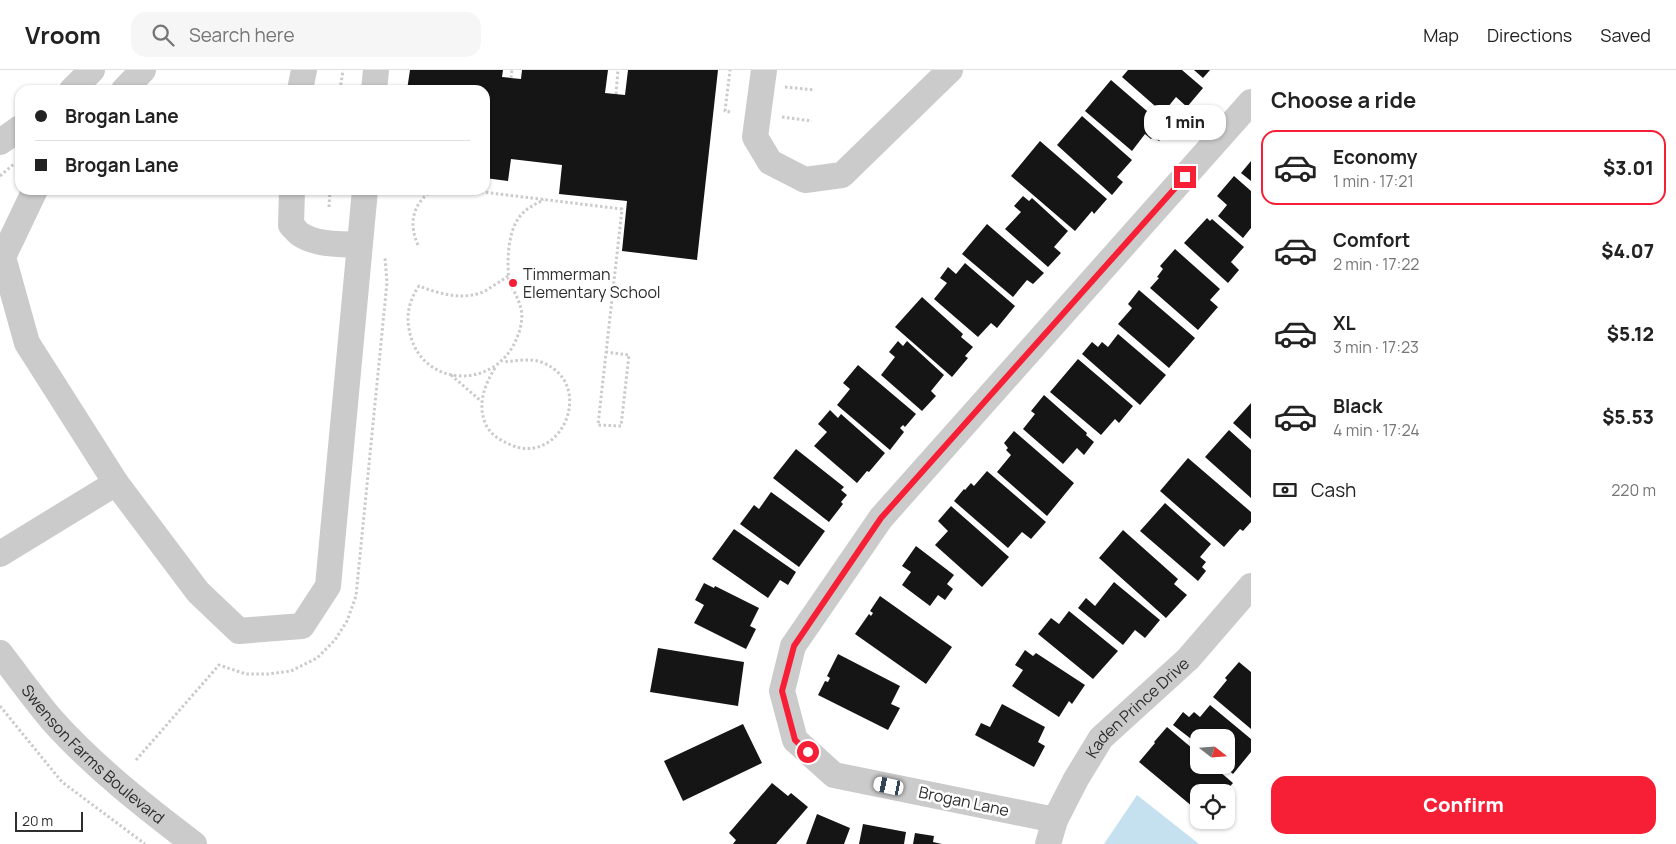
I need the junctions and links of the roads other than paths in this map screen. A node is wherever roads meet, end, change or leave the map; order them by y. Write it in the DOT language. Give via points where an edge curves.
graph roads {
  1 [pos="92,70"];
  2 [pos="143,70"];
  3 [pos="304,70"];
  4 [pos="376,70"];
  5 [pos="950,70"];
  6 [pos="772,78"];
  7 [pos="77,85"];
  8 [pos="129,85"];
  9 [pos="301,85"];
  10 [pos="374,85"];
  11 [pos="1251,102"];
  12 [pos="15,132"];
  13 [pos="0,142"];
  14 [pos="33,195"];
  15 [pos="292,195"];
  16 [pos="365,195"];
  17 [pos="360,245"];
  18 [pos="116,483"];
  19 [pos="0,554"];
  20 [pos="1251,586"];
  21 [pos="0,653"];
  22 [pos="1051,832"];
  23 [pos="194,844"];
  1 -- 7 [label="street"];
  2 -- 8 [label="street"];
  3 -- 9 [label="street"];
  4 -- 10 [label="street"];
  5 -- 6 [label="street" via="842,175 805,180 770,162 755,137"];
  11 -- 22 [label="street, Brogan Lane" via="881,518 794,646 782,691 795,740 834,775"];
  12 -- 13 [label="street"];
  14 -- 18 [label="street" via="3,257 27,343"];
  15 -- 17 [label="street" via="291,225 301,236 321,242"];
  16 -- 17 [label="street"];
  17 -- 18 [label="street" via="328,586 302,626 238,631 198,592"];
  18 -- 19 [label="street"];
  20 -- 22 [label="street, Kaden Prince Drive" via="1188,659 1101,738 1076,779"];
  21 -- 23 [label="street, Swenson Farms Boulevard" via="53,720 87,754 148,810"];
}
